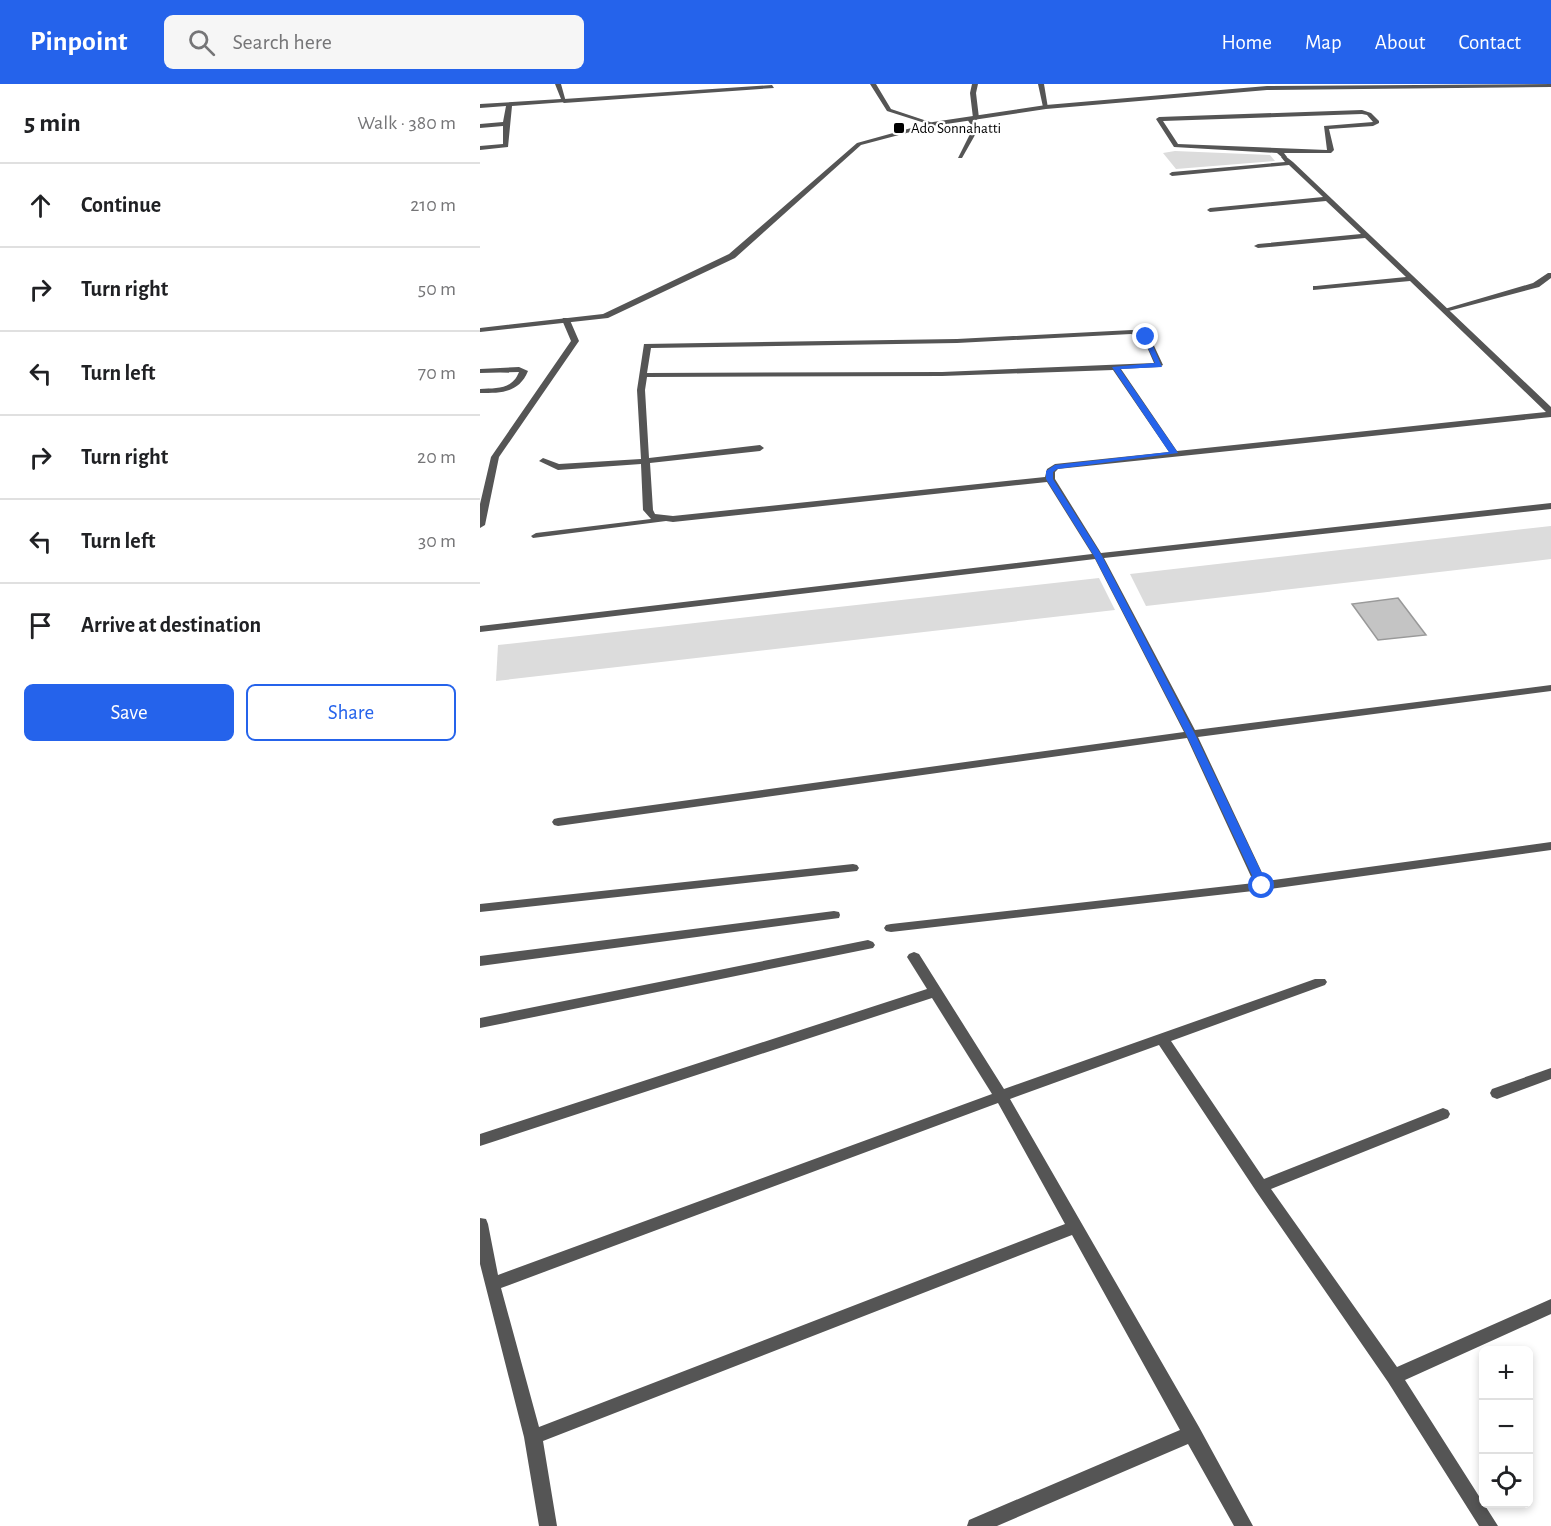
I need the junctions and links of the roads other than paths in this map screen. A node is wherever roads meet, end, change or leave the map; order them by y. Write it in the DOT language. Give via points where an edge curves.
graph roads {
  1 [pos="558,84"];
  2 [pos="873,84"];
  3 [pos="975,84"];
  4 [pos="1041,84"];
  5 [pos="1551,85"];
  6 [pos="772,87"];
  7 [pos="564,101"];
  8 [pos="509,104"];
  9 [pos="480,106"];
  10 [pos="1046,107"];
  11 [pos="973,118"];
  12 [pos="506,124"];
  13 [pos="933,124"];
  14 [pos="480,126"];
  15 [pos="480,148"];
  16 [pos="1281,154"];
  17 [pos="960,157"];
  18 [pos="1291,163"];
  19 [pos="1172,174"];
  20 [pos="1327,199"];
  21 [pos="1210,210"];
  22 [pos="1365,236"];
  23 [pos="1258,246"];
  24 [pos="1551,275"];
  25 [pos="1412,279"];
  26 [pos="1316,288"];
  27 [pos="1445,310"];
  28 [pos="566,320"];
  29 [pos="480,330"];
  30 [pos="1115,367"];
  31 [pos="480,371"];
  32 [pos="643,375"];
  33 [pos="480,391"];
  34 [pos="1551,413"];
  35 [pos="760,448"];
  36 [pos="1174,453"];
  37 [pos="543,461"];
  38 [pos="645,461"];
  39 [pos="1050,479"];
  40 [pos="1551,507"];
  41 [pos="673,519"];
  42 [pos="480,525"];
  43 [pos="536,536"];
  44 [pos="1098,556"];
  45 [pos="480,629"];
  46 [pos="1551,688"];
  47 [pos="1191,734"];
  48 [pos="558,822"];
  49 [pos="1551,846"];
  50 [pos="853,868"];
  51 [pos="1262,886"];
  52 [pos="480,909"];
  53 [pos="834,915"];
  54 [pos="891,928"];
  55 [pos="868,945"];
  56 [pos="914,957"];
  57 [pos="480,961"];
  58 [pos="1320,982"];
  59 [pos="934,992"];
  60 [pos="480,1023"];
  61 [pos="1162,1040"];
  62 [pos="1551,1073"];
  63 [pos="1497,1094"];
  64 [pos="1001,1096"];
  65 [pos="1443,1114"];
  66 [pos="480,1140"];
  67 [pos="1261,1187"];
  68 [pos="480,1224"];
  69 [pos="1076,1227"];
  70 [pos="492,1284"];
  71 [pos="1551,1306"];
  72 [pos="1394,1377"];
  73 [pos="1193,1433"];
  74 [pos="533,1437"];
  75 [pos="548,1526"];
  76 [pos="976,1526"];
  77 [pos="1244,1526"];
  78 [pos="1489,1526"];
  1 -- 7 [label="street"];
  2 -- 13 [label="street" via="889,110"];
  3 -- 11 [label="street"];
  4 -- 10 [label="street"];
  5 -- 10 [label="street" via="1267,88"];
  6 -- 7 [label="street"];
  7 -- 8 [label="street"];
  8 -- 9 [label="street"];
  8 -- 12 [label="street"];
  10 -- 11 [label="street"];
  11 -- 13 [label="street"];
  11 -- 17 [label="street" via="976,128"];
  12 -- 14 [label="street"];
  12 -- 15 [label="street" via="506,146"];
  13 -- 28 [label="street" via="860,144 732,256 605,316"];
  16 -- 16 [label="street" via="1176,146 1159,119 1362,112 1377,122 1326,127 1329,152"];
  16 -- 18 [label="street"];
  18 -- 19 [label="street"];
  18 -- 20 [label="street"];
  20 -- 21 [label="street"];
  20 -- 22 [label="street"];
  22 -- 23 [label="street"];
  22 -- 25 [label="street"];
  24 -- 27 [label="street" via="1536,285"];
  25 -- 26 [label="street"];
  25 -- 27 [label="street"];
  27 -- 34 [label="street"];
  28 -- 29 [label="street"];
  28 -- 42 [label="street" via="575,341 495,457"];
  30 -- 32 [label="street" via="942,374"];
  30 -- 32 [label="street" via="1159,365 1146,337 1132,332 957,341 647,346"];
  30 -- 36 [label="street"];
  31 -- 33 [label="street" via="524,371 522,379 511,388"];
  32 -- 38 [label="street"];
  34 -- 36 [label="street"];
  35 -- 38 [label="street"];
  36 -- 39 [label="street" via="1055,467 1050,471"];
  37 -- 38 [label="street" via="558,467"];
  38 -- 41 [label="street" via="648,510 652,516"];
  39 -- 41 [label="street"];
  39 -- 44 [label="street"];
  40 -- 44 [label="street"];
  41 -- 43 [label="street"];
  44 -- 45 [label="street"];
  44 -- 47 [label="street"];
  46 -- 47 [label="street"];
  47 -- 48 [label="street"];
  47 -- 51 [label="street"];
  49 -- 51 [label="street"];
  50 -- 52 [label="street"];
  51 -- 54 [label="street"];
  53 -- 57 [label="street"];
  55 -- 60 [label="street"];
  56 -- 59 [label="street"];
  58 -- 61 [label="street"];
  59 -- 64 [label="street"];
  59 -- 66 [label="street"];
  61 -- 64 [label="street"];
  61 -- 67 [label="street"];
  62 -- 63 [label="street"];
  64 -- 69 [label="street"];
  64 -- 70 [label="street"];
  65 -- 67 [label="street"];
  67 -- 72 [label="street"];
  68 -- 70 [label="street"];
  69 -- 73 [label="street"];
  69 -- 74 [label="street"];
  70 -- 74 [label="street"];
  71 -- 72 [label="street"];
  72 -- 78 [label="street"];
  73 -- 76 [label="street"];
  73 -- 77 [label="street"];
  74 -- 75 [label="street"];
}
